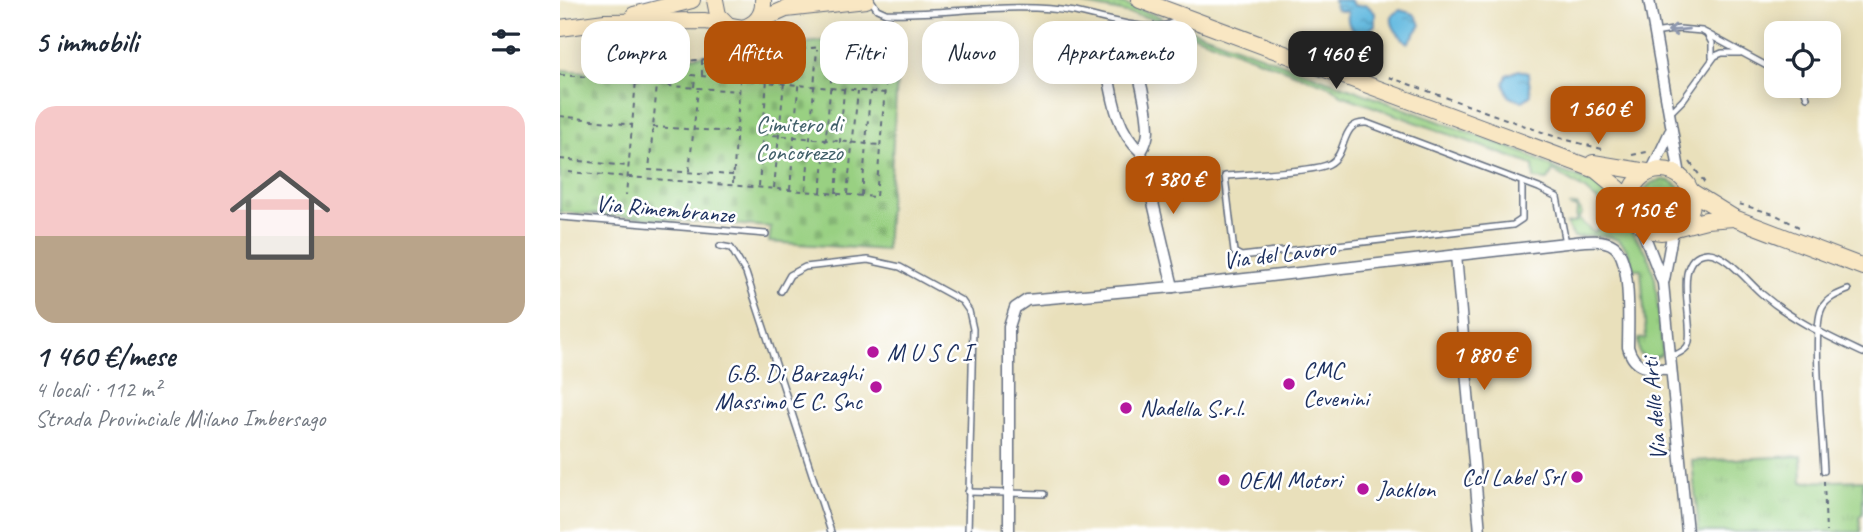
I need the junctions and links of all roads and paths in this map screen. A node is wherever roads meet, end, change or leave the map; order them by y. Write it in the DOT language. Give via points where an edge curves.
graph roads {
  1 [pos="692,0"];
  2 [pos="715,0"];
  3 [pos="763,0"];
  4 [pos="869,0"];
  5 [pos="1140,0"];
  6 [pos="1648,0"];
  7 [pos="1181,15"];
  8 [pos="609,21"];
  9 [pos="724,21"];
  10 [pos="754,21"];
  11 [pos="760,21"];
  12 [pos="581,25"];
  13 [pos="560,27"];
  14 [pos="1702,31"];
  15 [pos="1654,33"];
  16 [pos="817,47"];
  17 [pos="820,47"];
  18 [pos="806,48"];
  19 [pos="1745,55"];
  20 [pos="702,59"];
  21 [pos="690,60"];
  22 [pos="1711,60"];
  23 [pos="1764,65"];
  24 [pos="560,75"];
  25 [pos="690,75"];
  26 [pos="695,76"];
  27 [pos="702,76"];
  28 [pos="1385,76"];
  29 [pos="740,84"];
  30 [pos="767,84"];
  31 [pos="783,84"];
  32 [pos="830,84"];
  33 [pos="886,84"];
  34 [pos="798,85"];
  35 [pos="814,87"];
  36 [pos="696,88"];
  37 [pos="830,88"];
  38 [pos="844,89"];
  39 [pos="858,90"];
  40 [pos="739,91"];
  41 [pos="870,92"];
  42 [pos="885,93"];
  43 [pos="1667,115"];
  44 [pos="560,116"];
  45 [pos="632,125"];
  46 [pos="653,127"];
  47 [pos="693,129"];
  48 [pos="736,132"];
  49 [pos="1671,132"];
  50 [pos="763,134"];
  51 [pos="779,136"];
  52 [pos="794,137"];
  53 [pos="810,139"];
  54 [pos="826,140"];
  55 [pos="840,142"];
  56 [pos="852,143"];
  57 [pos="866,144"];
  58 [pos="880,145"];
  59 [pos="1544,148"];
  60 [pos="1662,151"];
  61 [pos="1142,152"];
  62 [pos="1616,153"];
  63 [pos="1675,153"];
  64 [pos="1628,156"];
  65 [pos="560,159"];
  66 [pos="628,166"];
  67 [pos="1650,171"];
  68 [pos="568,172"];
  69 [pos="689,172"];
  70 [pos="733,175"];
  71 [pos="1680,175"];
  72 [pos="627,177"];
  73 [pos="1522,182"];
  74 [pos="732,185"];
  75 [pos="759,188"];
  76 [pos="1709,188"];
  77 [pos="774,189"];
  78 [pos="790,190"];
  79 [pos="806,191"];
  80 [pos="1692,192"];
  81 [pos="821,193"];
  82 [pos="836,194"];
  83 [pos="626,195"];
  84 [pos="847,195"];
  85 [pos="862,196"];
  86 [pos="1631,208"];
  87 [pos="1735,210"];
  88 [pos="560,218"];
  89 [pos="1640,224"];
  90 [pos="1676,229"];
  91 [pos="1807,231"];
  92 [pos="766,234"];
  93 [pos="1566,243"];
  94 [pos="720,246"];
  95 [pos="1457,255"];
  96 [pos="1863,267"];
  97 [pos="1663,283"];
  98 [pos="1173,287"];
  99 [pos="1848,290"];
  100 [pos="781,291"];
  101 [pos="1818,332"];
  102 [pos="1863,353"];
  103 [pos="1671,363"];
  104 [pos="1824,471"];
  105 [pos="968,492"];
  106 [pos="1009,493"];
  107 [pos="1044,494"];
  108 [pos="831,532"];
  109 [pos="968,532"];
  110 [pos="1009,532"];
  111 [pos="1480,532"];
  112 [pos="1687,532"];
  113 [pos="1826,532"];
  1 -- 8 [label="main road"];
  2 -- 9 [label="main road"];
  3 -- 10 [label="main road"];
  4 -- 7 [label="lane" via="886,13 1065,10 1153,27 1169,26"];
  4 -- 11 [label="main road" via="786,9"];
  5 -- 7 [label="main road"];
  6 -- 15 [label="street"];
  7 -- 59 [label="main road"];
  12 -- 13 [label="main road"];
  14 -- 15 [label="lane, one-way"];
  14 -- 19 [label="lane"];
  14 -- 22 [label="lane" via="1711,40"];
  15 -- 43 [label="street"];
  16 -- 17 [label="path"];
  16 -- 18 [label="path"];
  16 -- 35 [label="path"];
  19 -- 22 [label="lane" via="1722,53"];
  19 -- 23 [label="lane"];
  20 -- 21 [label="path"];
  20 -- 27 [label="path"];
  22 -- 43 [label="lane"];
  24 -- 45 [label="path" via="636,80"];
  25 -- 26 [label="path"];
  26 -- 27 [label="path"];
  26 -- 36 [label="path"];
  28 -- 62 [label="path" via="1556,137"];
  29 -- 40 [label="path"];
  30 -- 50 [label="path"];
  31 -- 34 [label="path"];
  31 -- 51 [label="path"];
  32 -- 37 [label="path"];
  33 -- 42 [label="path"];
  34 -- 35 [label="path"];
  34 -- 52 [label="path"];
  35 -- 37 [label="path"];
  35 -- 53 [label="path"];
  36 -- 40 [label="path"];
  36 -- 46 [label="path" via="656,85"];
  36 -- 47 [label="path"];
  37 -- 38 [label="path"];
  37 -- 54 [label="path"];
  38 -- 39 [label="path"];
  38 -- 55 [label="path"];
  39 -- 41 [label="path"];
  39 -- 56 [label="path"];
  40 -- 48 [label="path"];
  41 -- 42 [label="path"];
  41 -- 57 [label="path"];
  42 -- 58 [label="path"];
  43 -- 49 [label="street"];
  44 -- 45 [label="path"];
  45 -- 66 [label="path"];
  46 -- 47 [label="path"];
  46 -- 69 [label="path" via="649,170"];
  47 -- 48 [label="path"];
  47 -- 69 [label="path"];
  48 -- 70 [label="path"];
  49 -- 60 [label="street"];
  49 -- 63 [label="street"];
  50 -- 51 [label="path"];
  50 -- 75 [label="path"];
  51 -- 52 [label="path"];
  51 -- 77 [label="path"];
  52 -- 53 [label="path"];
  52 -- 78 [label="path"];
  53 -- 54 [label="path"];
  53 -- 79 [label="path"];
  54 -- 55 [label="path"];
  54 -- 81 [label="path"];
  55 -- 56 [label="path"];
  55 -- 82 [label="path"];
  56 -- 57 [label="path"];
  56 -- 84 [label="path"];
  57 -- 58 [label="path"];
  57 -- 85 [label="path"];
  58 -- 85 [label="path" via="876,197"];
  59 -- 67 [label="main road" via="1603,167"];
  59 -- 86 [label="main road" via="1604,175"];
  60 -- 64 [label="path"];
  60 -- 67 [label="street"];
  61 -- 61 [label="street" via="1148,127 1135,62 1128,52 1117,48 1106,62 1119,120 1130,142"];
  61 -- 98 [label="street"];
  63 -- 71 [label="street"];
  63 -- 76 [label="path" via="1684,154"];
  65 -- 66 [label="path"];
  66 -- 72 [label="path"];
  67 -- 71 [label="main road" via="1671,170"];
  67 -- 86 [label="main road" via="1633,187"];
  68 -- 72 [label="path"];
  69 -- 70 [label="path"];
  70 -- 74 [label="path"];
  71 -- 80 [label="main road"];
  72 -- 74 [label="path"];
  72 -- 83 [label="path"];
  73 -- 73 [label="lane" via="1363,122 1350,129 1339,156 1324,166 1224,176 1234,252 1241,256 1513,225 1522,219"];
  73 -- 93 [label="lane" via="1557,197"];
  74 -- 75 [label="path"];
  75 -- 77 [label="path"];
  77 -- 78 [label="path"];
  78 -- 79 [label="path"];
  79 -- 81 [label="path"];
  80 -- 87 [label="main road"];
  80 -- 90 [label="main road" via="1691,212"];
  81 -- 82 [label="path"];
  82 -- 84 [label="path"];
  84 -- 85 [label="path"];
  86 -- 89 [label="main road"];
  87 -- 90 [label="main road"];
  87 -- 91 [label="path" via="1774,214"];
  87 -- 96 [label="main road"];
  88 -- 92 [label="lane, Via Rimembranze"];
  89 -- 90 [label="main road" via="1660,232"];
  89 -- 97 [label="street, Via delle Arti"];
  90 -- 97 [label="street, Via delle Arti"];
  93 -- 95 [label="street, Via del Lavoro"];
  93 -- 103 [label="street, Via del Lavoro" via="1614,246 1625,269 1629,352 1639,366 1651,369"];
  94 -- 108 [label="lane" via="731,248 746,273"];
  95 -- 98 [label="street, Via del Lavoro"];
  95 -- 111 [label="street"];
  97 -- 103 [label="street, Via delle Arti"];
  98 -- 106 [label="street, Via del Lavoro" via="1034,298 1016,308 1009,327"];
  99 -- 101 [label="lane" via="1824,303"];
  100 -- 105 [label="lane" via="790,275 805,267 868,260 900,267 962,301 973,328"];
  101 -- 102 [label="lane"];
  101 -- 103 [label="lane" via="1785,313 1724,259 1705,254 1692,261 1688,273 1688,345"];
  101 -- 104 [label="lane"];
  103 -- 112 [label="street, Via delle Arti"];
  104 -- 113 [label="path"];
  105 -- 106 [label="lane"];
  105 -- 109 [label="lane"];
  106 -- 107 [label="lane"];
  106 -- 110 [label="street, Via del Lavoro"];
}
